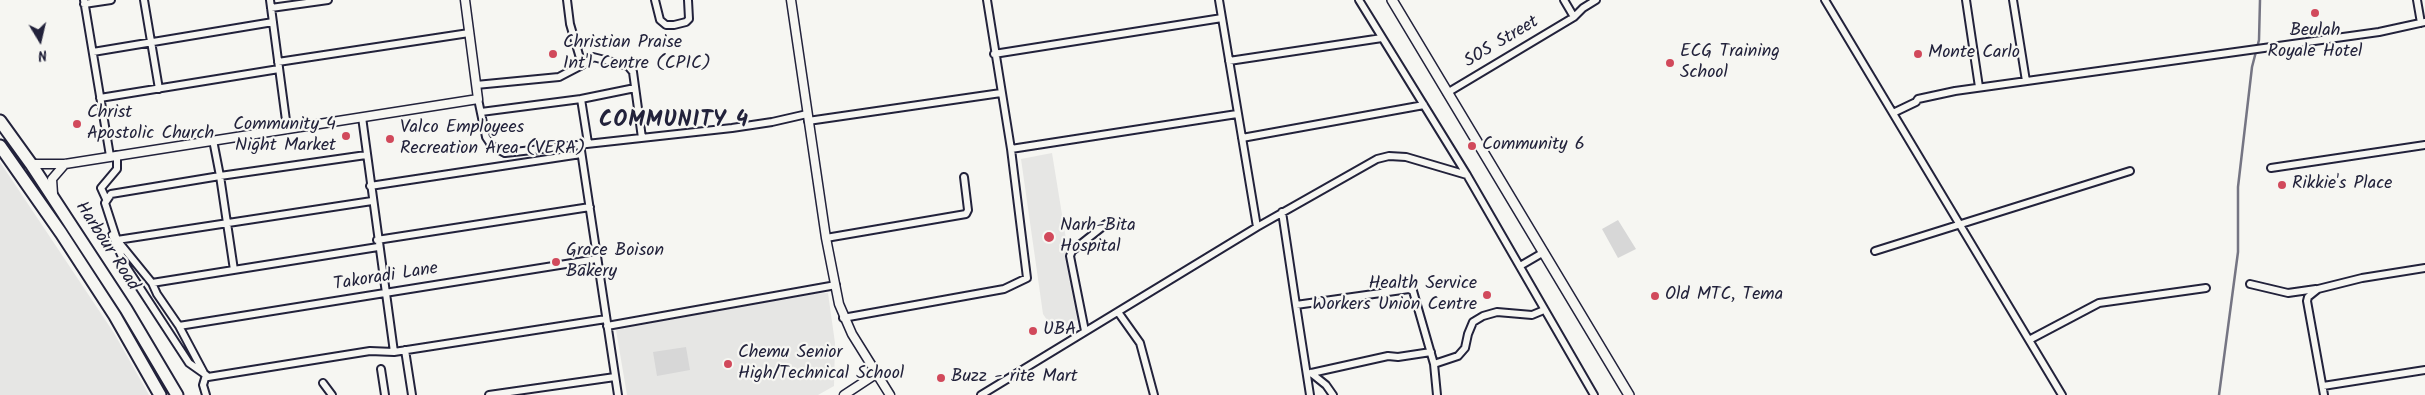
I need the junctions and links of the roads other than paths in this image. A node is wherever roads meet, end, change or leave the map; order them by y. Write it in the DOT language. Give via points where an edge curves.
graph roads {
  1 [pos="111,0"];
  2 [pos="144,0"];
  3 [pos="270,0"];
  4 [pos="328,0"];
  5 [pos="465,0"];
  6 [pos="567,0"];
  7 [pos="655,0"];
  8 [pos="688,0"];
  9 [pos="791,0"];
  10 [pos="987,0"];
  11 [pos="1219,0"];
  12 [pos="1360,0"];
  13 [pos="1392,0"];
  14 [pos="1564,0"];
  15 [pos="1596,0"];
  16 [pos="1826,0"];
  17 [pos="1966,0"];
  18 [pos="2014,0"];
  19 [pos="2417,0"];
  20 [pos="84,2"];
  21 [pos="271,8"];
  22 [pos="1222,18"];
  23 [pos="1574,18"];
  24 [pos="273,22"];
  25 [pos="2423,22"];
  26 [pos="469,33"];
  27 [pos="1382,38"];
  28 [pos="152,42"];
  29 [pos="93,52"];
  30 [pos="994,54"];
  31 [pos="1229,61"];
  32 [pos="279,66"];
  33 [pos="582,66"];
  34 [pos="2026,81"];
  35 [pos="476,84"];
  36 [pos="1979,87"];
  37 [pos="635,88"];
  38 [pos="159,89"];
  39 [pos="1447,92"];
  40 [pos="1001,93"];
  41 [pos="100,98"];
  42 [pos="478,99"];
  43 [pos="581,99"];
  44 [pos="1424,106"];
  45 [pos="481,112"];
  46 [pos="1893,113"];
  47 [pos="1237,114"];
  48 [pos="362,117"];
  49 [pos="807,117"];
  50 [pos="0,121"];
  51 [pos="287,128"];
  52 [pos="642,138"];
  53 [pos="1242,138"];
  54 [pos="213,140"];
  55 [pos="580,144"];
  56 [pos="588,144"];
  57 [pos="2425,145"];
  58 [pos="0,146"];
  59 [pos="1011,149"];
  60 [pos="581,154"];
  61 [pos="366,155"];
  62 [pos="113,156"];
  63 [pos="31,164"];
  64 [pos="65,164"];
  65 [pos="2271,168"];
  66 [pos="2130,171"];
  67 [pos="1467,175"];
  68 [pos="220,176"];
  69 [pos="964,177"];
  70 [pos="370,186"];
  71 [pos="53,198"];
  72 [pos="106,199"];
  73 [pos="372,201"];
  74 [pos="590,207"];
  75 [pos="106,208"];
  76 [pos="1282,212"];
  77 [pos="228,223"];
  78 [pos="1106,224"];
  79 [pos="1961,224"];
  80 [pos="1257,227"];
  81 [pos="826,238"];
  82 [pos="117,240"];
  83 [pos="378,243"];
  84 [pos="1874,251"];
  85 [pos="1544,252"];
  86 [pos="597,259"];
  87 [pos="1520,266"];
  88 [pos="2425,268"];
  89 [pos="234,270"];
  90 [pos="152,283"];
  91 [pos="2250,284"];
  92 [pos="836,285"];
  93 [pos="2206,288"];
  94 [pos="2318,289"];
  95 [pos="385,293"];
  96 [pos="1296,306"];
  97 [pos="1544,310"];
  98 [pos="1118,312"];
  99 [pos="843,318"];
  100 [pos="606,323"];
  101 [pos="179,326"];
  102 [pos="1085,331"];
  103 [pos="2029,340"];
  104 [pos="405,350"];
  105 [pos="394,352"];
  106 [pos="1431,352"];
  107 [pos="1434,364"];
  108 [pos="381,369"];
  109 [pos="2425,370"];
  110 [pos="876,374"];
  111 [pos="1309,374"];
  112 [pos="206,375"];
  113 [pos="615,377"];
  114 [pos="323,383"];
  115 [pos="2323,386"];
  116 [pos="160,395"];
  117 [pos="177,395"];
  118 [pos="206,395"];
  119 [pos="332,395"];
  120 [pos="385,395"];
  121 [pos="412,395"];
  122 [pos="489,395"];
  123 [pos="618,395"];
  124 [pos="844,395"];
  125 [pos="890,395"];
  126 [pos="981,395"];
  127 [pos="1154,395"];
  128 [pos="1310,395"];
  129 [pos="1333,395"];
  130 [pos="1437,395"];
  131 [pos="1594,395"];
  132 [pos="1630,395"];
  133 [pos="2062,395"];
  134 [pos="2324,395"];
  1 -- 20 [label="street"];
  2 -- 28 [label="street"];
  3 -- 21 [label="street"];
  4 -- 21 [label="street"];
  5 -- 26 [label="street"];
  6 -- 33 [label="street"];
  7 -- 8 [label="street" via="657,15 666,25 688,19"];
  9 -- 49 [label="street"];
  10 -- 30 [label="street"];
  11 -- 22 [label="street"];
  12 -- 27 [label="street"];
  13 -- 39 [label="main road"];
  14 -- 23 [label="street"];
  15 -- 23 [label="street, SOS Street"];
  16 -- 46 [label="street"];
  17 -- 36 [label="street"];
  18 -- 34 [label="street"];
  19 -- 25 [label="street"];
  20 -- 29 [label="street"];
  21 -- 24 [label="street"];
  22 -- 30 [label="street"];
  22 -- 31 [label="street"];
  23 -- 39 [label="street, SOS Street"];
  24 -- 28 [label="street"];
  24 -- 32 [label="street"];
  25 -- 34 [label="street" via="2379,32"];
  26 -- 32 [label="street"];
  26 -- 35 [label="street"];
  27 -- 31 [label="street"];
  27 -- 44 [label="street"];
  28 -- 29 [label="street"];
  28 -- 38 [label="street"];
  29 -- 41 [label="street"];
  30 -- 40 [label="street"];
  31 -- 47 [label="street"];
  32 -- 38 [label="street"];
  32 -- 51 [label="street"];
  33 -- 35 [label="street" via="552,79"];
  33 -- 37 [label="street" via="592,57 628,66 633,72"];
  34 -- 36 [label="street"];
  35 -- 42 [label="street"];
  36 -- 46 [label="street" via="1918,99"];
  37 -- 43 [label="street"];
  37 -- 52 [label="street"];
  38 -- 41 [label="street"];
  39 -- 85 [label="main road"];
  40 -- 49 [label="street"];
  40 -- 59 [label="street"];
  41 -- 62 [label="street"];
  42 -- 45 [label="street"];
  42 -- 48 [label="street"];
  43 -- 45 [label="street"];
  43 -- 56 [label="street"];
  44 -- 53 [label="street"];
  44 -- 67 [label="street"];
  45 -- 55 [label="street" via="486,137 492,146 505,153"];
  46 -- 79 [label="street"];
  47 -- 53 [label="street"];
  47 -- 59 [label="street"];
  48 -- 51 [label="street"];
  48 -- 61 [label="street"];
  49 -- 52 [label="street"];
  49 -- 81 [label="street"];
  50 -- 63 [label="highway, Harbour Road"];
  51 -- 54 [label="street"];
  52 -- 56 [label="street"];
  53 -- 80 [label="street"];
  54 -- 62 [label="street"];
  54 -- 68 [label="street"];
  55 -- 56 [label="street"];
  55 -- 60 [label="street"];
  57 -- 65 [label="street"];
  58 -- 116 [label="highway, Harbour Road" via="104,300"];
  59 -- 99 [label="street" via="1027,278 1004,289"];
  60 -- 70 [label="street"];
  60 -- 74 [label="street"];
  61 -- 68 [label="street"];
  61 -- 70 [label="street"];
  62 -- 64 [label="street"];
  62 -- 72 [label="street" via="117,169 101,188"];
  63 -- 64 [label="street"];
  63 -- 71 [label="highway, Harbour Road"];
  64 -- 71 [label="street" via="52,179"];
  66 -- 79 [label="street"];
  67 -- 76 [label="street" via="1406,157 1389,156 1376,159"];
  67 -- 87 [label="street"];
  68 -- 72 [label="street" via="111,194"];
  68 -- 77 [label="street"];
  69 -- 81 [label="street" via="966,214"];
  70 -- 73 [label="street"];
  71 -- 117 [label="highway, Harbour Road" via="126,309"];
  72 -- 75 [label="street"];
  73 -- 77 [label="street"];
  73 -- 83 [label="street"];
  74 -- 83 [label="street"];
  74 -- 86 [label="street"];
  75 -- 82 [label="street"];
  75 -- 112 [label="street" via="113,242 127,268 188,363"];
  76 -- 80 [label="street"];
  76 -- 96 [label="street"];
  77 -- 82 [label="street"];
  77 -- 89 [label="street"];
  78 -- 102 [label="street" via="1070,256"];
  79 -- 84 [label="street"];
  79 -- 103 [label="street"];
  80 -- 98 [label="street"];
  81 -- 92 [label="street"];
  82 -- 90 [label="street"];
  83 -- 89 [label="street"];
  83 -- 95 [label="street"];
  85 -- 87 [label="street"];
  85 -- 132 [label="main road"];
  86 -- 95 [label="street, Takoradi Lane"];
  86 -- 100 [label="street"];
  87 -- 97 [label="street"];
  88 -- 94 [label="street"];
  89 -- 90 [label="street"];
  90 -- 101 [label="street"];
  91 -- 94 [label="street" via="2288,293"];
  92 -- 99 [label="street"];
  92 -- 100 [label="street"];
  93 -- 103 [label="street" via="2099,303"];
  94 -- 115 [label="street" via="2307,301"];
  95 -- 101 [label="street, Takoradi Lane"];
  95 -- 105 [label="street"];
  96 -- 106 [label="street" via="1409,289 1415,294"];
  96 -- 111 [label="street"];
  97 -- 107 [label="street" via="1532,315 1497,312 1483,316 1473,322 1466,348 1458,356"];
  97 -- 131 [label="street"];
  98 -- 102 [label="street"];
  98 -- 127 [label="street" via="1140,343"];
  99 -- 110 [label="street"];
  100 -- 104 [label="street"];
  100 -- 113 [label="street"];
  101 -- 112 [label="street"];
  102 -- 126 [label="street"];
  103 -- 133 [label="street"];
  104 -- 105 [label="street"];
  104 -- 121 [label="street"];
  105 -- 112 [label="street" via="370,351 213,377"];
  106 -- 107 [label="street"];
  106 -- 111 [label="street" via="1388,356"];
  107 -- 130 [label="street"];
  108 -- 120 [label="street"];
  109 -- 115 [label="street"];
  110 -- 124 [label="street"];
  110 -- 125 [label="street"];
  111 -- 128 [label="street"];
  111 -- 129 [label="street" via="1326,385"];
  112 -- 118 [label="street" via="203,385"];
  113 -- 122 [label="street"];
  113 -- 123 [label="street"];
  114 -- 119 [label="street"];
  115 -- 134 [label="street"];
}
